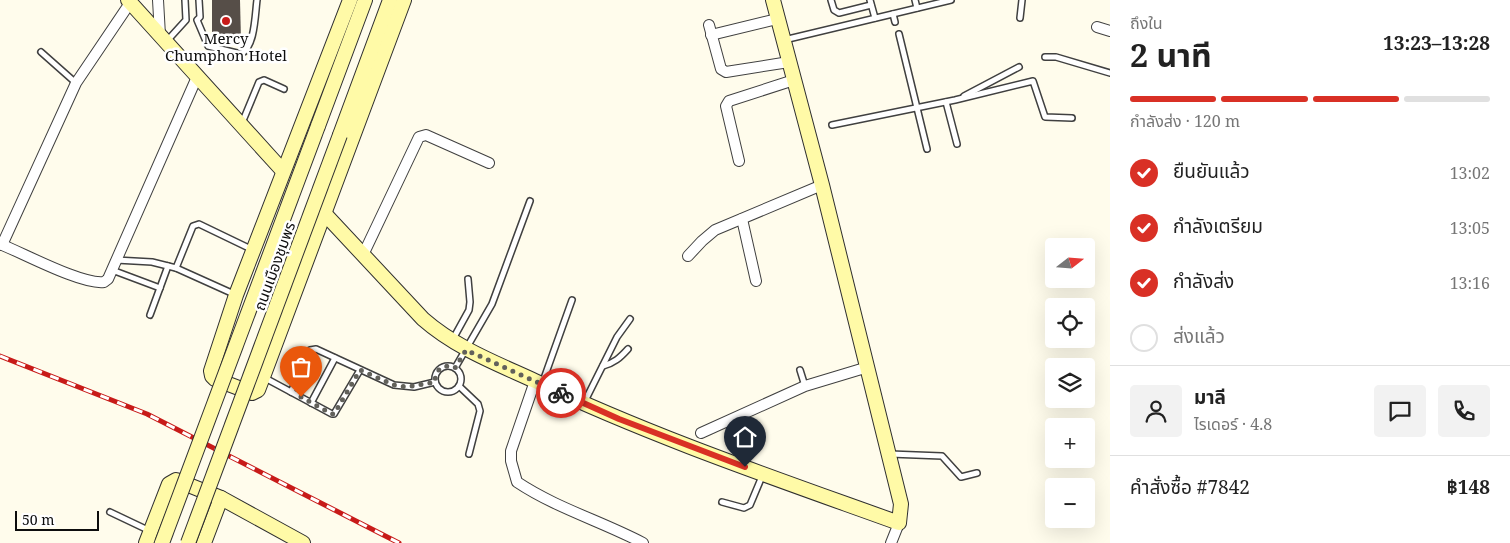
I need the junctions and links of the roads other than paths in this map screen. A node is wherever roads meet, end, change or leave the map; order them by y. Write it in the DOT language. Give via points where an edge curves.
graph roads {
  1 [pos="158,0"];
  2 [pos="185,0"];
  3 [pos="199,0"];
  4 [pos="257,0"];
  5 [pos="350,0"];
  6 [pos="365,0"];
  7 [pos="390,0"];
  8 [pos="404,0"];
  9 [pos="773,0"];
  10 [pos="831,0"];
  11 [pos="915,0"];
  12 [pos="951,0"];
  13 [pos="1022,0"];
  14 [pos="129,1"];
  15 [pos="870,3"];
  16 [pos="917,8"];
  17 [pos="893,14"];
  18 [pos="875,18"];
  19 [pos="1020,18"];
  20 [pos="778,19"];
  21 [pos="186,20"];
  22 [pos="197,20"];
  23 [pos="896,22"];
  24 [pos="1097,27"];
  25 [pos="1110,30"];
  26 [pos="898,34"];
  27 [pos="163,38"];
  28 [pos="783,40"];
  29 [pos="41,52"];
  30 [pos="1045,57"];
  31 [pos="789,62"];
  32 [pos="1019,67"];
  33 [pos="1110,73"];
  34 [pos="197,77"];
  35 [pos="794,80"];
  36 [pos="76,84"];
  37 [pos="284,89"];
  38 [pos="955,100"];
  39 [pos="946,102"];
  40 [pos="917,109"];
  41 [pos="1072,118"];
  42 [pos="832,125"];
  43 [pos="241,126"];
  44 [pos="957,144"];
  45 [pos="927,149"];
  46 [pos="739,160"];
  47 [pos="489,163"];
  48 [pos="283,171"];
  49 [pos="822,185"];
  50 [pos="530,202"];
  51 [pos="324,214"];
  52 [pos="742,219"];
  53 [pos="1,245"];
  54 [pos="253,250"];
  55 [pos="363,255"];
  56 [pos="688,256"];
  57 [pos="116,260"];
  58 [pos="168,266"];
  59 [pos="176,268"];
  60 [pos="112,270"];
  61 [pos="468,279"];
  62 [pos="756,280"];
  63 [pos="160,288"];
  64 [pos="236,295"];
  65 [pos="572,300"];
  66 [pos="150,315"];
  67 [pos="630,319"];
  68 [pos="452,342"];
  69 [pos="628,349"];
  70 [pos="466,350"];
  71 [pos="335,358"];
  72 [pos="603,366"];
  73 [pos="868,367"];
  74 [pos="455,368"];
  75 [pos="360,370"];
  76 [pos="800,370"];
  77 [pos="263,377"];
  78 [pos="435,382"];
  79 [pos="538,383"];
  80 [pos="459,386"];
  81 [pos="805,386"];
  82 [pos="291,392"];
  83 [pos="311,403"];
  84 [pos="584,404"];
  85 [pos="701,434"];
  86 [pos="469,454"];
  87 [pos="889,454"];
  88 [pos="977,473"];
  89 [pos="763,474"];
  90 [pos="221,498"];
  91 [pos="722,502"];
  92 [pos="110,512"];
  93 [pos="899,523"];
  94 [pos="149,537"];
  95 [pos="300,542"];
  96 [pos="162,543"];
  97 [pos="188,543"];
  98 [pos="204,543"];
  99 [pos="642,543"];
  100 [pos="890,543"];
  1 -- 27 [label="street"];
  2 -- 21 [label="lane"];
  3 -- 22 [label="lane" via="200,17"];
  4 -- 22 [label="lane" via="251,44 241,54 208,46"];
  5 -- 48 [label="street"];
  6 -- 96 [label="street, ถนนเมืองชุมพร, bridge"];
  7 -- 97 [label="street, ถนนเมืองชุมพร, bridge"];
  8 -- 51 [label="street"];
  9 -- 20 [label="street"];
  10 -- 15 [label="lane" via="834,10 839,12"];
  11 -- 16 [label="lane"];
  12 -- 16 [label="lane"];
  13 -- 19 [label="lane"];
  14 -- 27 [label="street"];
  14 -- 36 [label="street"];
  15 -- 18 [label="lane"];
  16 -- 17 [label="lane"];
  17 -- 18 [label="lane"];
  17 -- 23 [label="lane"];
  18 -- 28 [label="lane"];
  20 -- 28 [label="street"];
  20 -- 31 [label="street" via="710,30 721,69 726,72"];
  21 -- 22 [label="lane"];
  21 -- 27 [label="lane"];
  24 -- 25 [label="street"];
  26 -- 40 [label="lane"];
  27 -- 34 [label="street"];
  28 -- 31 [label="street"];
  29 -- 36 [label="lane"];
  30 -- 33 [label="lane" via="1056,57"];
  31 -- 35 [label="street"];
  32 -- 38 [label="lane"];
  34 -- 43 [label="street"];
  34 -- 57 [label="street"];
  35 -- 46 [label="street" via="729,101 726,106"];
  35 -- 49 [label="street"];
  36 -- 53 [label="street"];
  37 -- 43 [label="lane" via="264,80 259,82"];
  38 -- 39 [label="lane"];
  38 -- 41 [label="lane" via="1034,81 1045,116"];
  39 -- 40 [label="lane"];
  39 -- 44 [label="lane"];
  40 -- 42 [label="lane"];
  40 -- 45 [label="lane"];
  43 -- 48 [label="street"];
  47 -- 55 [label="street" via="426,135 419,137"];
  48 -- 54 [label="street"];
  49 -- 52 [label="street"];
  49 -- 73 [label="street"];
  50 -- 70 [label="lane" via="492,304"];
  51 -- 55 [label="street"];
  51 -- 77 [label="street"];
  52 -- 56 [label="street" via="715,230"];
  52 -- 62 [label="street"];
  53 -- 60 [label="street" via="91,282 104,282"];
  54 -- 59 [label="lane" via="199,224 193,226"];
  54 -- 64 [label="street"];
  55 -- 68 [label="street" via="423,320"];
  57 -- 58 [label="lane"];
  57 -- 60 [label="street"];
  58 -- 59 [label="lane"];
  58 -- 63 [label="lane"];
  59 -- 64 [label="lane"];
  60 -- 63 [label="lane"];
  61 -- 68 [label="lane" via="469,310"];
  63 -- 66 [label="lane"];
  64 -- 77 [label="street" via="212,376 252,393 258,390"];
  65 -- 79 [label="lane"];
  67 -- 72 [label="lane"];
  68 -- 70 [label="street"];
  69 -- 72 [label="lane" via="614,363"];
  70 -- 74 [label="lane"];
  70 -- 79 [label="street"];
  71 -- 75 [label="lane"];
  71 -- 82 [label="lane" via="316,349 310,350"];
  71 -- 83 [label="lane"];
  72 -- 84 [label="lane"];
  73 -- 81 [label="street"];
  73 -- 87 [label="street"];
  74 -- 78 [label="lane" via="440,368"];
  74 -- 80 [label="lane" via="461,376"];
  75 -- 78 [label="lane" via="406,387"];
  75 -- 83 [label="lane" via="336,412 332,414"];
  76 -- 81 [label="lane"];
  77 -- 82 [label="lane"];
  78 -- 80 [label="lane" via="446,392"];
  79 -- 84 [label="street"];
  79 -- 99 [label="street" via="511,451 517,482 554,504"];
  80 -- 86 [label="lane" via="478,404 480,411"];
  81 -- 85 [label="street"];
  82 -- 83 [label="lane"];
  84 -- 89 [label="street"];
  87 -- 88 [label="lane" via="942,456 961,477"];
  87 -- 93 [label="street" via="901,504"];
  89 -- 91 [label="lane" via="750,505 744,508"];
  89 -- 93 [label="street"];
  90 -- 94 [label="street" via="172,481"];
  90 -- 95 [label="street"];
  90 -- 98 [label="street"];
  92 -- 94 [label="lane"];
  93 -- 100 [label="street"];
}
